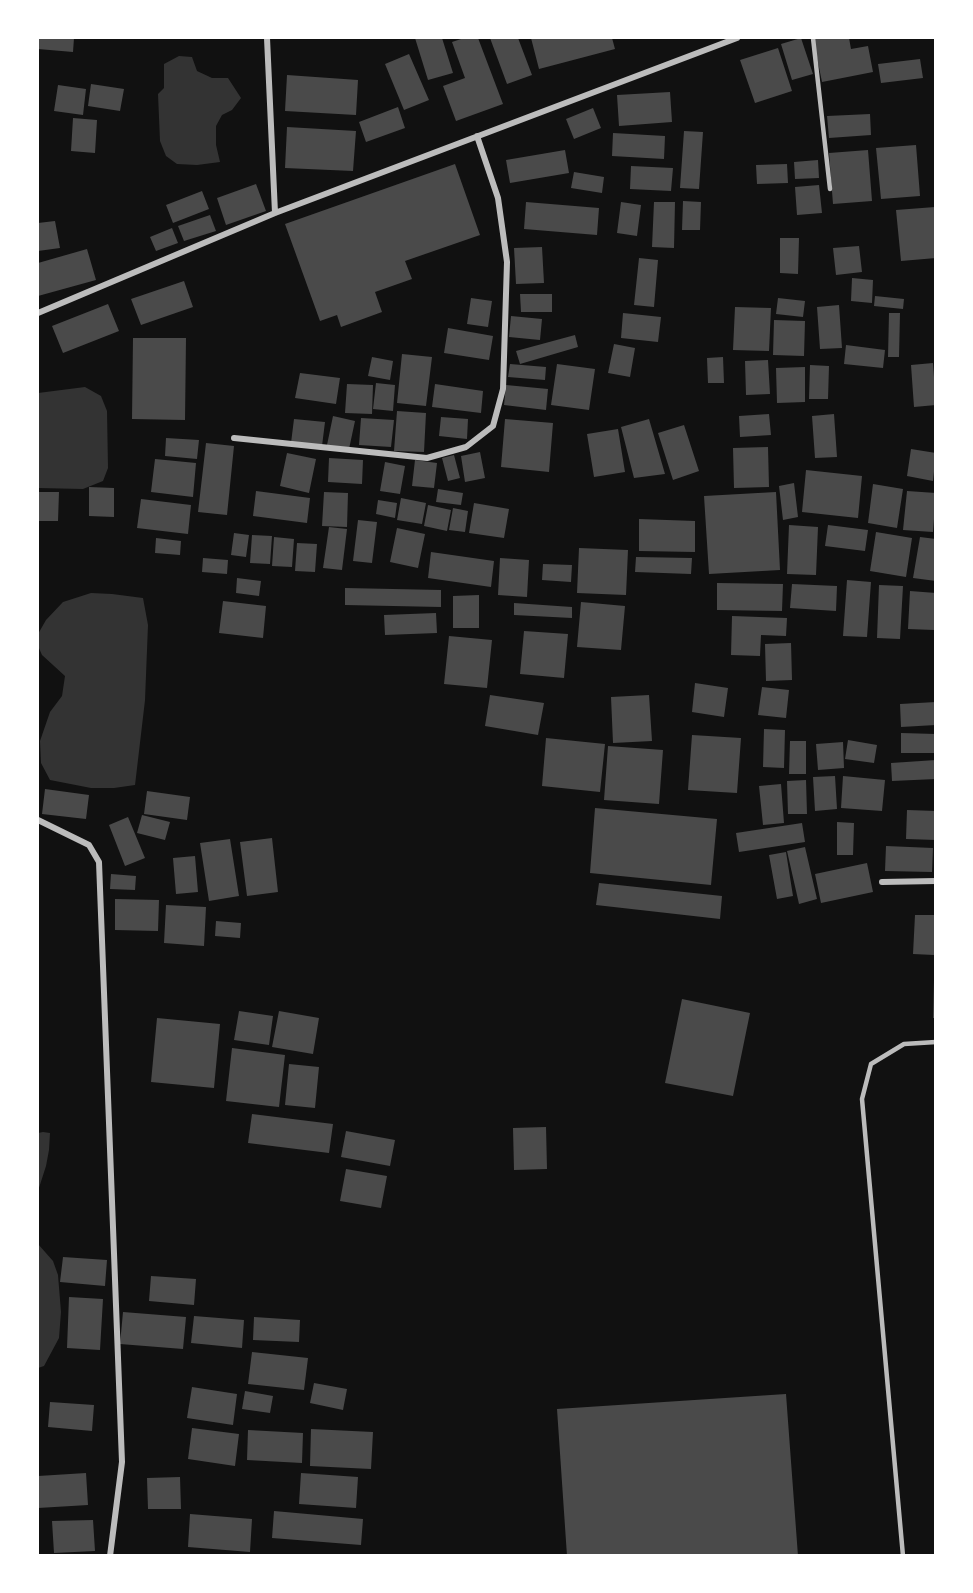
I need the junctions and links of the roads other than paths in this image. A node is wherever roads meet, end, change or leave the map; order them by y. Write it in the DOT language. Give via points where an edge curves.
graph roads {
  1 [pos="267,38"];
  2 [pos="737,38"];
  3 [pos="813,38"];
  4 [pos="477,136"];
  5 [pos="830,189"];
  6 [pos="276,213"];
  7 [pos="38,314"];
  8 [pos="234,438"];
  9 [pos="38,820"];
  10 [pos="936,881"];
  11 [pos="882,882"];
  12 [pos="936,1042"];
  13 [pos="110,1556"];
  14 [pos="903,1556"];
  1 -- 6 [label="street"];
  2 -- 4 [label="street"];
  3 -- 5 [label="lane"];
  4 -- 6 [label="street"];
  4 -- 8 [label="street" via="498,198 507,262 503,389 493,426 466,447 428,458"];
  6 -- 7 [label="street"];
  9 -- 13 [label="street" via="89,845 99,862 122,1462"];
  10 -- 11 [label="street"];
  12 -- 14 [label="lane" via="904,1044 872,1064 862,1099"];
}
